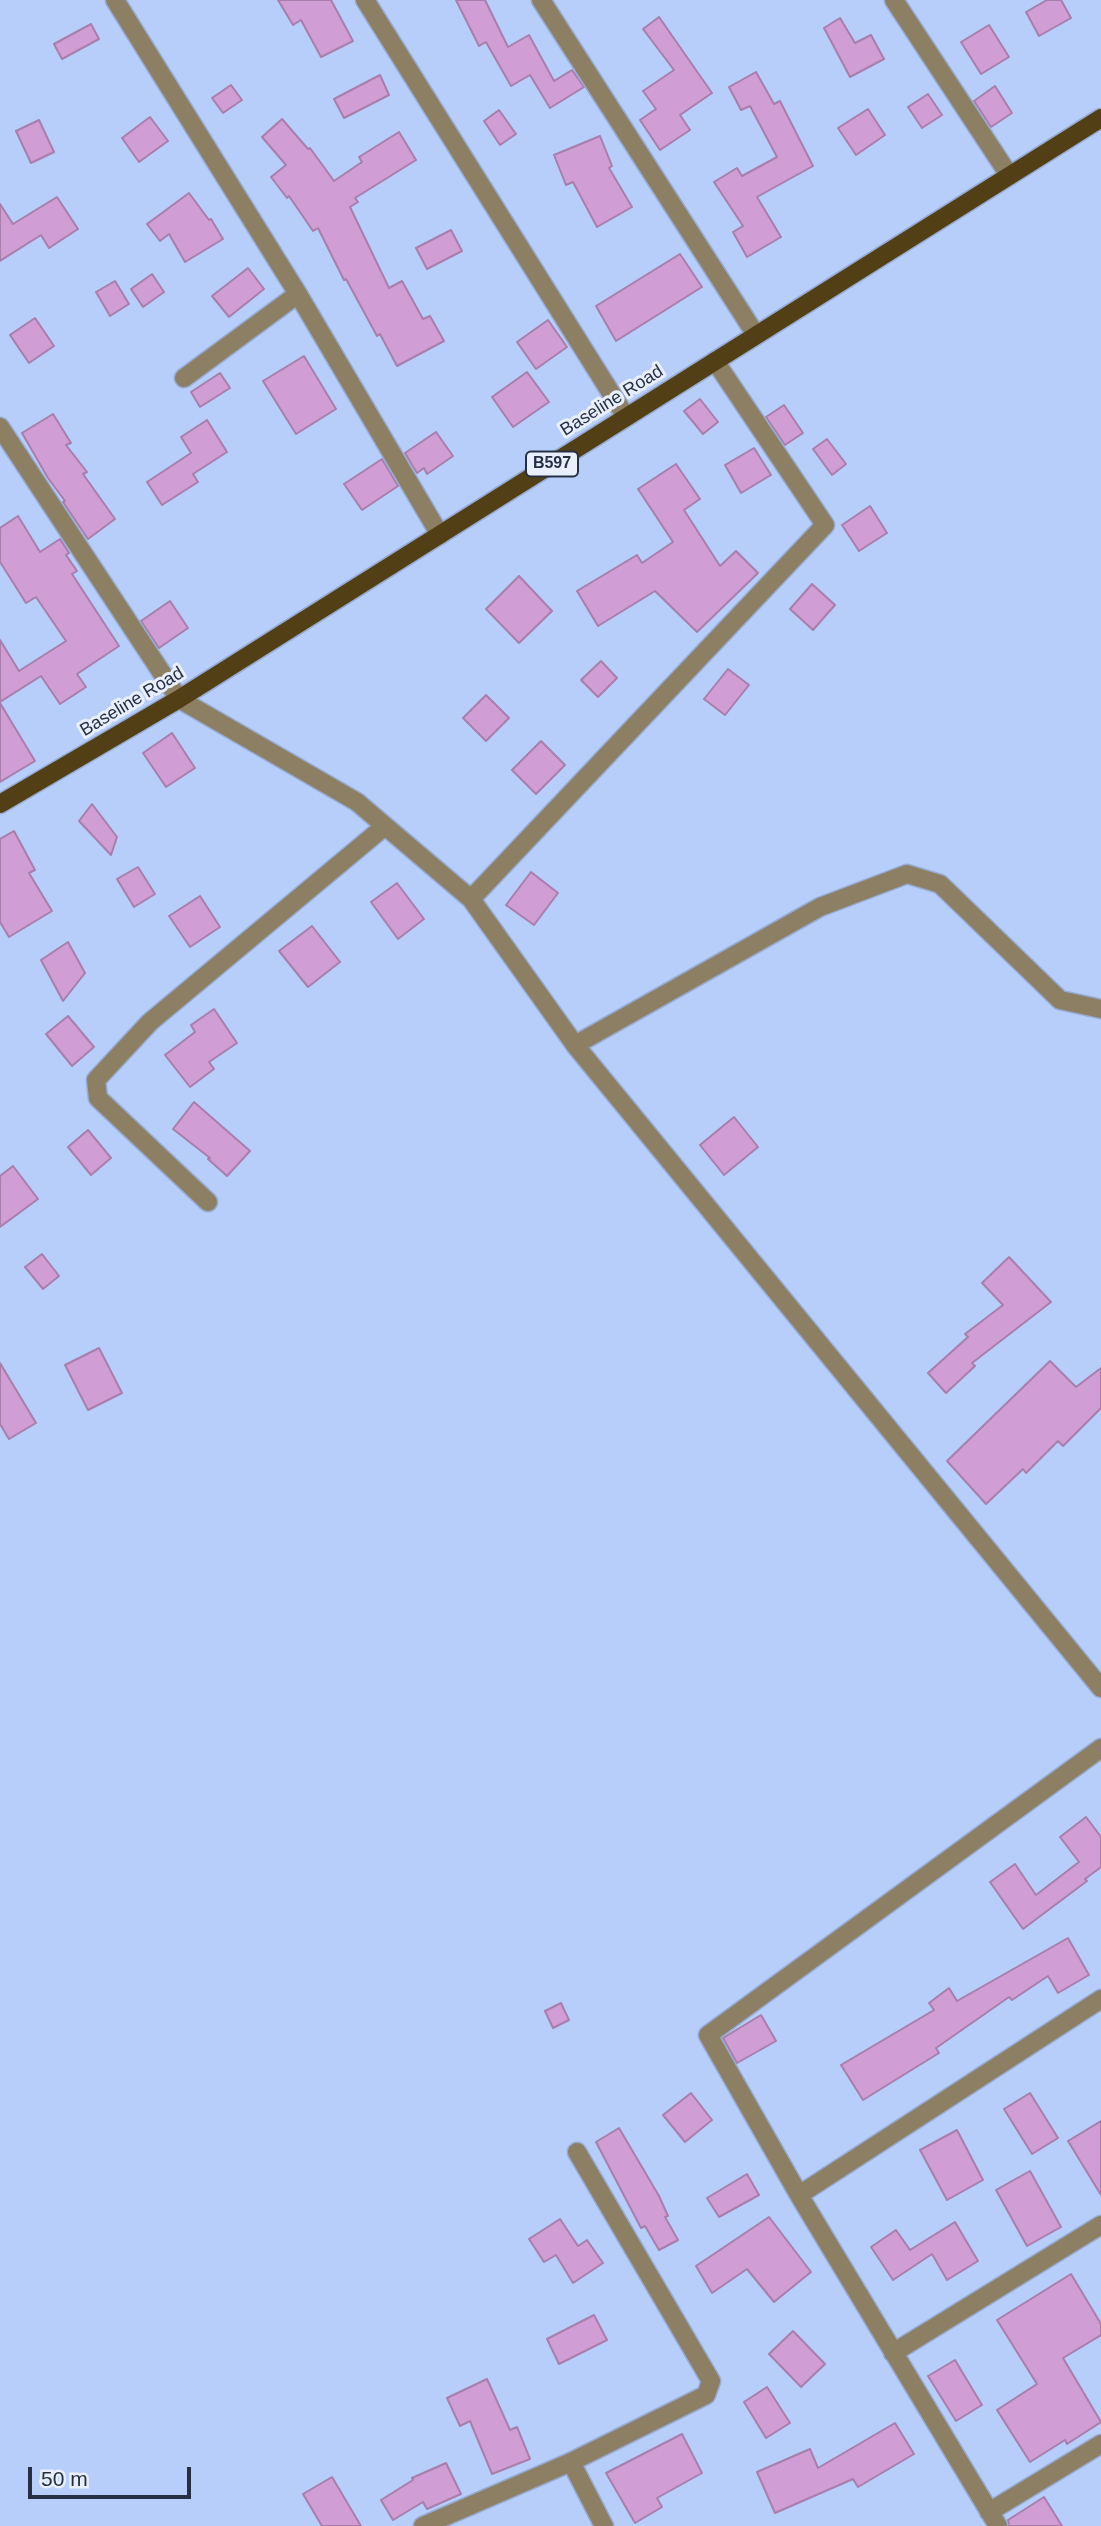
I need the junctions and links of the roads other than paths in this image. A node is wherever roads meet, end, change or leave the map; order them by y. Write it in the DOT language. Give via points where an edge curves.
graph roads {
  1 [pos="115,0"];
  2 [pos="365,0"];
  3 [pos="541,0"];
  4 [pos="894,0"];
  5 [pos="1101,118"];
  6 [pos="1009,176"];
  7 [pos="298,294"];
  8 [pos="756,335"];
  9 [pos="715,361"];
  10 [pos="184,378"];
  11 [pos="626,417"];
  12 [pos="0,427"];
  13 [pos="440,535"];
  14 [pos="179,699"];
  15 [pos="0,804"];
  16 [pos="385,825"];
  17 [pos="471,899"];
  18 [pos="1101,1009"];
  19 [pos="575,1045"];
  20 [pos="208,1202"];
  21 [pos="1099,1680"];
  22 [pos="1101,1748"];
  23 [pos="1101,1999"];
  24 [pos="577,2152"];
  25 [pos="799,2195"];
  26 [pos="1101,2225"];
  27 [pos="893,2353"];
  28 [pos="1101,2444"];
  29 [pos="571,2462"];
  30 [pos="993,2519"];
  31 [pos="423,2526"];
  32 [pos="604,2526"];
  1 -- 7 [label="street"];
  2 -- 11 [label="street"];
  3 -- 8 [label="street"];
  4 -- 6 [label="street"];
  5 -- 6 [label="main road, Baseline Road / B597"];
  6 -- 8 [label="main road, Baseline Road / B597"];
  7 -- 10 [label="street"];
  7 -- 13 [label="street"];
  8 -- 9 [label="main road, Baseline Road / B597"];
  9 -- 11 [label="main road, Baseline Road / B597"];
  9 -- 17 [label="street" via="825,525"];
  11 -- 13 [label="main road, Baseline Road / B597"];
  12 -- 14 [label="street"];
  13 -- 14 [label="main road, Baseline Road / B597"];
  14 -- 15 [label="main road, Baseline Road / B597"];
  14 -- 16 [label="street" via="357,802"];
  16 -- 17 [label="street"];
  16 -- 20 [label="street" via="150,1022 96,1080 98,1098"];
  17 -- 19 [label="street"];
  18 -- 19 [label="street" via="1060,1000 940,884 907,874 820,907"];
  19 -- 21 [label="street"];
  22 -- 25 [label="street" via="708,2035"];
  23 -- 25 [label="street"];
  24 -- 29 [label="street" via="711,2382 706,2395"];
  25 -- 27 [label="street"];
  26 -- 27 [label="street"];
  27 -- 30 [label="street"];
  28 -- 30 [label="street"];
  29 -- 31 [label="street"];
  29 -- 32 [label="street"];
}
